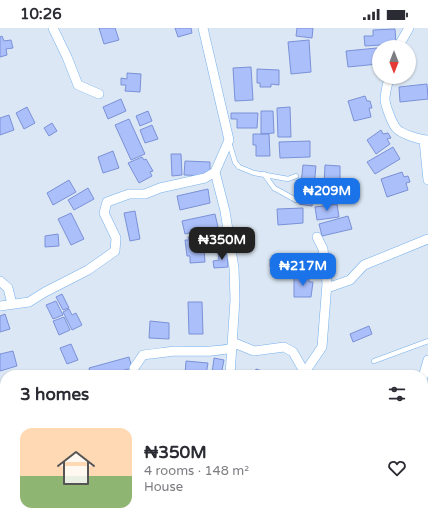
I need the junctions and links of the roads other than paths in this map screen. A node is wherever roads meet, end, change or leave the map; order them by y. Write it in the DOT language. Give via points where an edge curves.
graph roads {
  1 [pos="53,28"];
  2 [pos="203,28"];
  3 [pos="409,28"];
  4 [pos="402,40"];
  5 [pos="388,84"];
  6 [pos="99,94"];
  7 [pos="229,140"];
  8 [pos="426,140"];
  9 [pos="215,172"];
  10 [pos="264,174"];
  11 [pos="296,176"];
  12 [pos="428,180"];
  13 [pos="296,200"];
  14 [pos="317,237"];
  15 [pos="428,239"];
  16 [pos="0,281"];
  17 [pos="327,288"];
  18 [pos="12,304"];
  19 [pos="0,306"];
  20 [pos="428,341"];
  21 [pos="232,345"];
  22 [pos="428,360"];
  23 [pos="374,361"];
  24 [pos="134,368"];
  25 [pos="230,370"];
  26 [pos="304,370"];
  27 [pos="308,370"];
  28 [pos="425,370"];
  1 -- 6 [label="street" via="78,85"];
  2 -- 7 [label="street"];
  3 -- 4 [label="street"];
  5 -- 8 [label="street" via="385,99 396,128"];
  7 -- 9 [label="street"];
  7 -- 10 [label="lane" via="235,162 239,167"];
  8 -- 12 [label="street"];
  9 -- 18 [label="street" via="205,178 145,194 128,194 107,202 104,212 116,238 115,251 88,270 29,302"];
  9 -- 21 [label="street" via="225,211 234,268"];
  10 -- 11 [label="lane" via="288,179"];
  10 -- 13 [label="lane" via="274,188"];
  14 -- 17 [label="street" via="323,249"];
  15 -- 17 [label="street" via="364,265 350,280"];
  16 -- 18 [label="street" via="8,288"];
  17 -- 27 [label="street" via="322,347"];
  18 -- 19 [label="street"];
  20 -- 23 [label="lane"];
  21 -- 24 [label="street" via="222,351 174,351 143,355"];
  21 -- 25 [label="street"];
  21 -- 26 [label="street" via="254,351 284,347 293,352"];
  22 -- 28 [label="street"];
}
